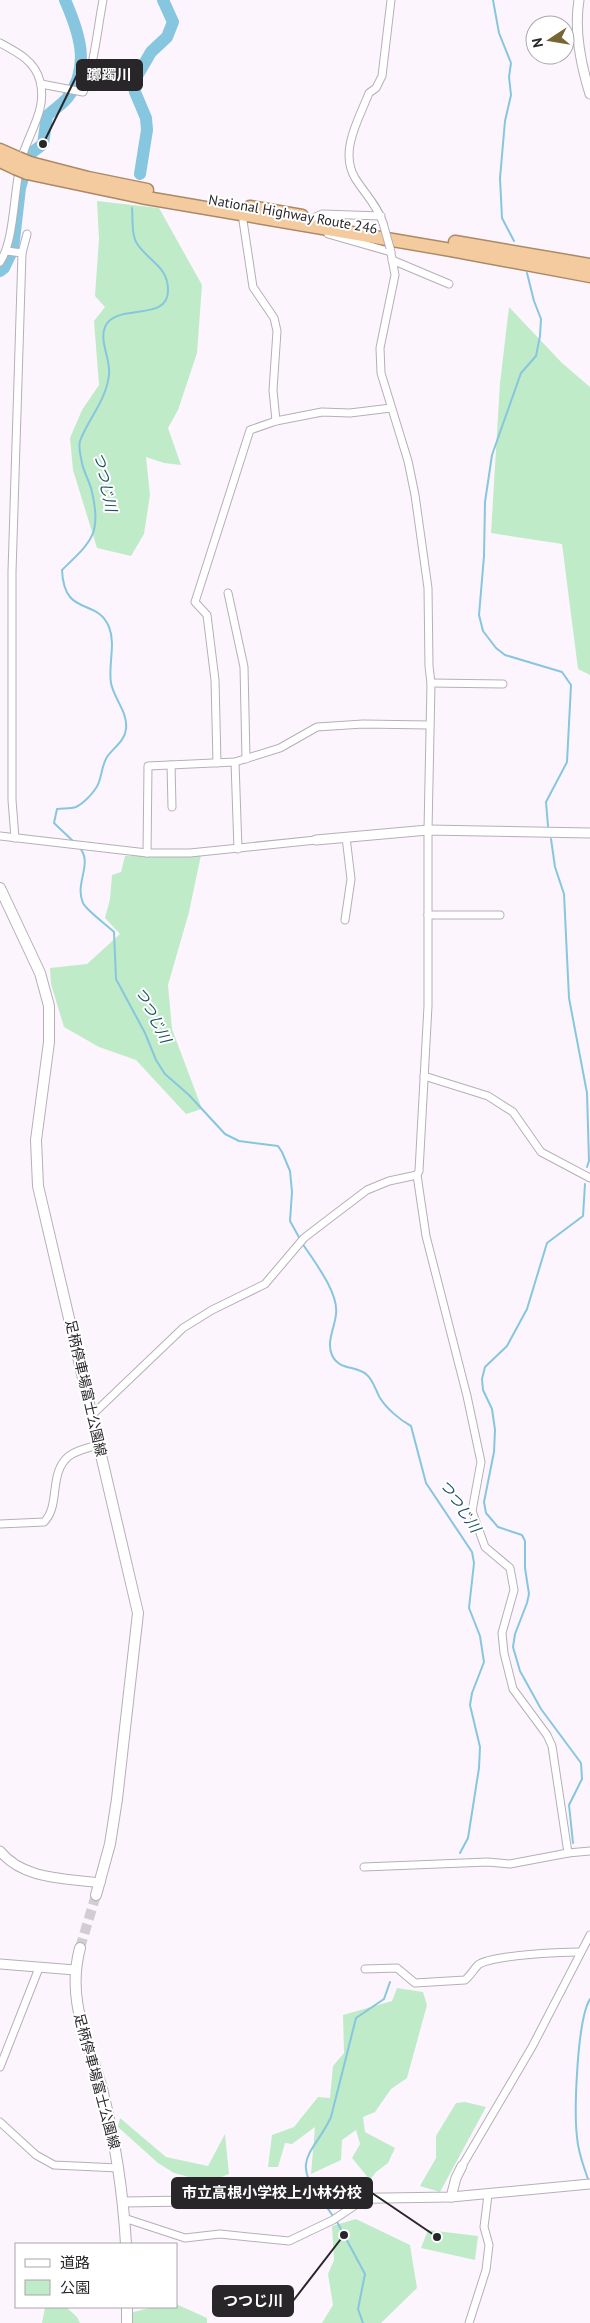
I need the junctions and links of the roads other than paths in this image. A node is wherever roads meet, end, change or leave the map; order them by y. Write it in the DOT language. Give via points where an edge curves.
graph roads {
  1 [pos="104,0"];
  2 [pos="391,0"];
  3 [pos="579,0"];
  4 [pos="0,43"];
  5 [pos="41,84"];
  6 [pos="590,94"];
  7 [pos="0,150"];
  8 [pos="0,160"];
  9 [pos="23,165"];
  10 [pos="242,214"];
  11 [pos="382,220"];
  12 [pos="309,222"];
  13 [pos="27,234"];
  14 [pos="390,250"];
  15 [pos="7,251"];
  16 [pos="22,253"];
  17 [pos="392,260"];
  18 [pos="0,262"];
  19 [pos="590,265"];
  20 [pos="590,276"];
  21 [pos="450,284"];
  22 [pos="391,408"];
  23 [pos="276,421"];
  24 [pos="228,593"];
  25 [pos="431,683"];
  26 [pos="503,684"];
  27 [pos="429,725"];
  28 [pos="246,759"];
  29 [pos="235,762"];
  30 [pos="217,763"];
  31 [pos="171,764"];
  32 [pos="172,807"];
  33 [pos="428,830"];
  34 [pos="590,833"];
  35 [pos="0,836"];
  36 [pos="346,837"];
  37 [pos="15,838"];
  38 [pos="316,840"];
  39 [pos="238,849"];
  40 [pos="147,853"];
  41 [pos="0,888"];
  42 [pos="428,915"];
  43 [pos="500,915"];
  44 [pos="346,920"];
  45 [pos="424,1076"];
  46 [pos="417,1176"];
  47 [pos="590,1178"];
  48 [pos="93,1414"];
  49 [pos="100,1444"];
  50 [pos="0,1524"];
  51 [pos="0,1851"];
  52 [pos="590,1851"];
  53 [pos="568,1853"];
  54 [pos="364,1868"];
  55 [pos="100,1883"];
  56 [pos="96,1895"];
  57 [pos="590,1935"];
  58 [pos="80,1948"];
  59 [pos="580,1952"];
  60 [pos="0,1964"];
  61 [pos="39,1968"];
  62 [pos="365,1969"];
  63 [pos="75,1970"];
  64 [pos="0,2067"];
  65 [pos="0,2122"];
  66 [pos="462,2166"];
  67 [pos="118,2168"];
  68 [pos="590,2184"];
  69 [pos="488,2195"];
  70 [pos="452,2197"];
  71 [pos="363,2200"];
  72 [pos="123,2202"];
  73 [pos="124,2218"];
  74 [pos="126,2243"];
  75 [pos="127,2308"];
  76 [pos="127,2323"];
  77 [pos="469,2323"];
  1 -- 5 [label="street" via="90,74 82,92"];
  2 -- 11 [label="street" via="382,76 376,88 369,93 348,148 351,171 377,207"];
  3 -- 6 [label="street" via="581,57"];
  4 -- 5 [label="street" via="28,60"];
  5 -- 15 [label="street" via="40,113 23,154"];
  7 -- 9 [label="highway, National Highway Route 246"];
  8 -- 9 [label="highway, National Highway Route 246"];
  9 -- 10 [label="highway, National Highway Route 246" via="107,191"];
  9 -- 12 [label="highway, National Highway Route 246"];
  10 -- 12 [label="highway, National Highway Route 246"];
  10 -- 23 [label="street" via="253,287 274,318 277,331 273,390"];
  11 -- 12 [label="street" via="322,214"];
  11 -- 14 [label="street, bridge"];
  12 -- 14 [label="street" via="330,235"];
  12 -- 19 [label="highway, National Highway Route 246"];
  12 -- 20 [label="highway, National Highway Route 246"];
  13 -- 16 [label="street"];
  14 -- 17 [label="street"];
  15 -- 16 [label="street"];
  15 -- 18 [label="street"];
  16 -- 37 [label="street" via="12,572 12,800"];
  17 -- 21 [label="street"];
  17 -- 22 [label="street" via="395,275 380,348 381,373"];
  22 -- 23 [label="street" via="350,413 322,412"];
  22 -- 25 [label="street" via="415,495 428,588"];
  23 -- 30 [label="street" via="250,430 195,602 207,615 215,680"];
  24 -- 28 [label="street" via="244,667"];
  25 -- 26 [label="street"];
  25 -- 27 [label="street"];
  27 -- 28 [label="street" via="317,727 280,748"];
  27 -- 33 [label="street"];
  28 -- 29 [label="street"];
  29 -- 30 [label="street"];
  29 -- 39 [label="street"];
  30 -- 31 [label="street"];
  31 -- 32 [label="street"];
  31 -- 40 [label="street" via="148,766"];
  33 -- 34 [label="street"];
  33 -- 36 [label="street"];
  33 -- 42 [label="street"];
  35 -- 37 [label="street"];
  36 -- 38 [label="street"];
  36 -- 44 [label="street" via="351,878"];
  37 -- 40 [label="street"];
  38 -- 39 [label="street"];
  39 -- 40 [label="street"];
  41 -- 48 [label="main road, 足柄停車場富士公園線" via="40,973 49,1006 49,1042 36,1140 38,1186"];
  42 -- 43 [label="street"];
  42 -- 45 [label="street"];
  45 -- 46 [label="street"];
  45 -- 47 [label="street" via="488,1096 513,1112 541,1152"];
  46 -- 48 [label="street" via="388,1181 367,1190 304,1238 266,1284 183,1328"];
  46 -- 53 [label="street" via="426,1236 481,1462 472,1511 485,1547 510,1568 514,1590 502,1633 504,1653 513,1689 552,1746"];
  48 -- 49 [label="main road, 足柄停車場富士公園線"];
  49 -- 50 [label="street" via="70,1456 62,1465 54,1487 50,1516 44,1522"];
  49 -- 55 [label="main road, 足柄停車場富士公園線" via="138,1613 117,1800"];
  51 -- 55 [label="street" via="18,1868 32,1873"];
  52 -- 53 [label="street"];
  53 -- 54 [label="street" via="510,1864 488,1862"];
  55 -- 56 [label="main road, 足柄停車場富士公園線"];
  57 -- 59 [label="street"];
  58 -- 63 [label="main road, 足柄停車場富士公園線"];
  59 -- 62 [label="street" via="486,1961 465,1980 425,1984 415,1983 397,1968"];
  59 -- 66 [label="street" via="532,2047"];
  60 -- 61 [label="street"];
  61 -- 63 [label="street"];
  61 -- 64 [label="street"];
  63 -- 67 [label="main road, 足柄停車場富士公園線" via="77,2008 101,2088"];
  65 -- 67 [label="street" via="36,2155 54,2165"];
  66 -- 70 [label="street"];
  67 -- 72 [label="main road, 足柄停車場富士公園線"];
  68 -- 69 [label="street"];
  69 -- 70 [label="street"];
  69 -- 77 [label="street" via="484,2227 489,2245 486,2270"];
  70 -- 71 [label="street"];
  71 -- 72 [label="street"];
  71 -- 73 [label="street" via="333,2220 289,2241 220,2234 185,2238"];
  72 -- 73 [label="main road, 足柄停車場富士公園線"];
  73 -- 74 [label="main road, 足柄停車場富士公園線"];
  75 -- 76 [label="main road"];
}
